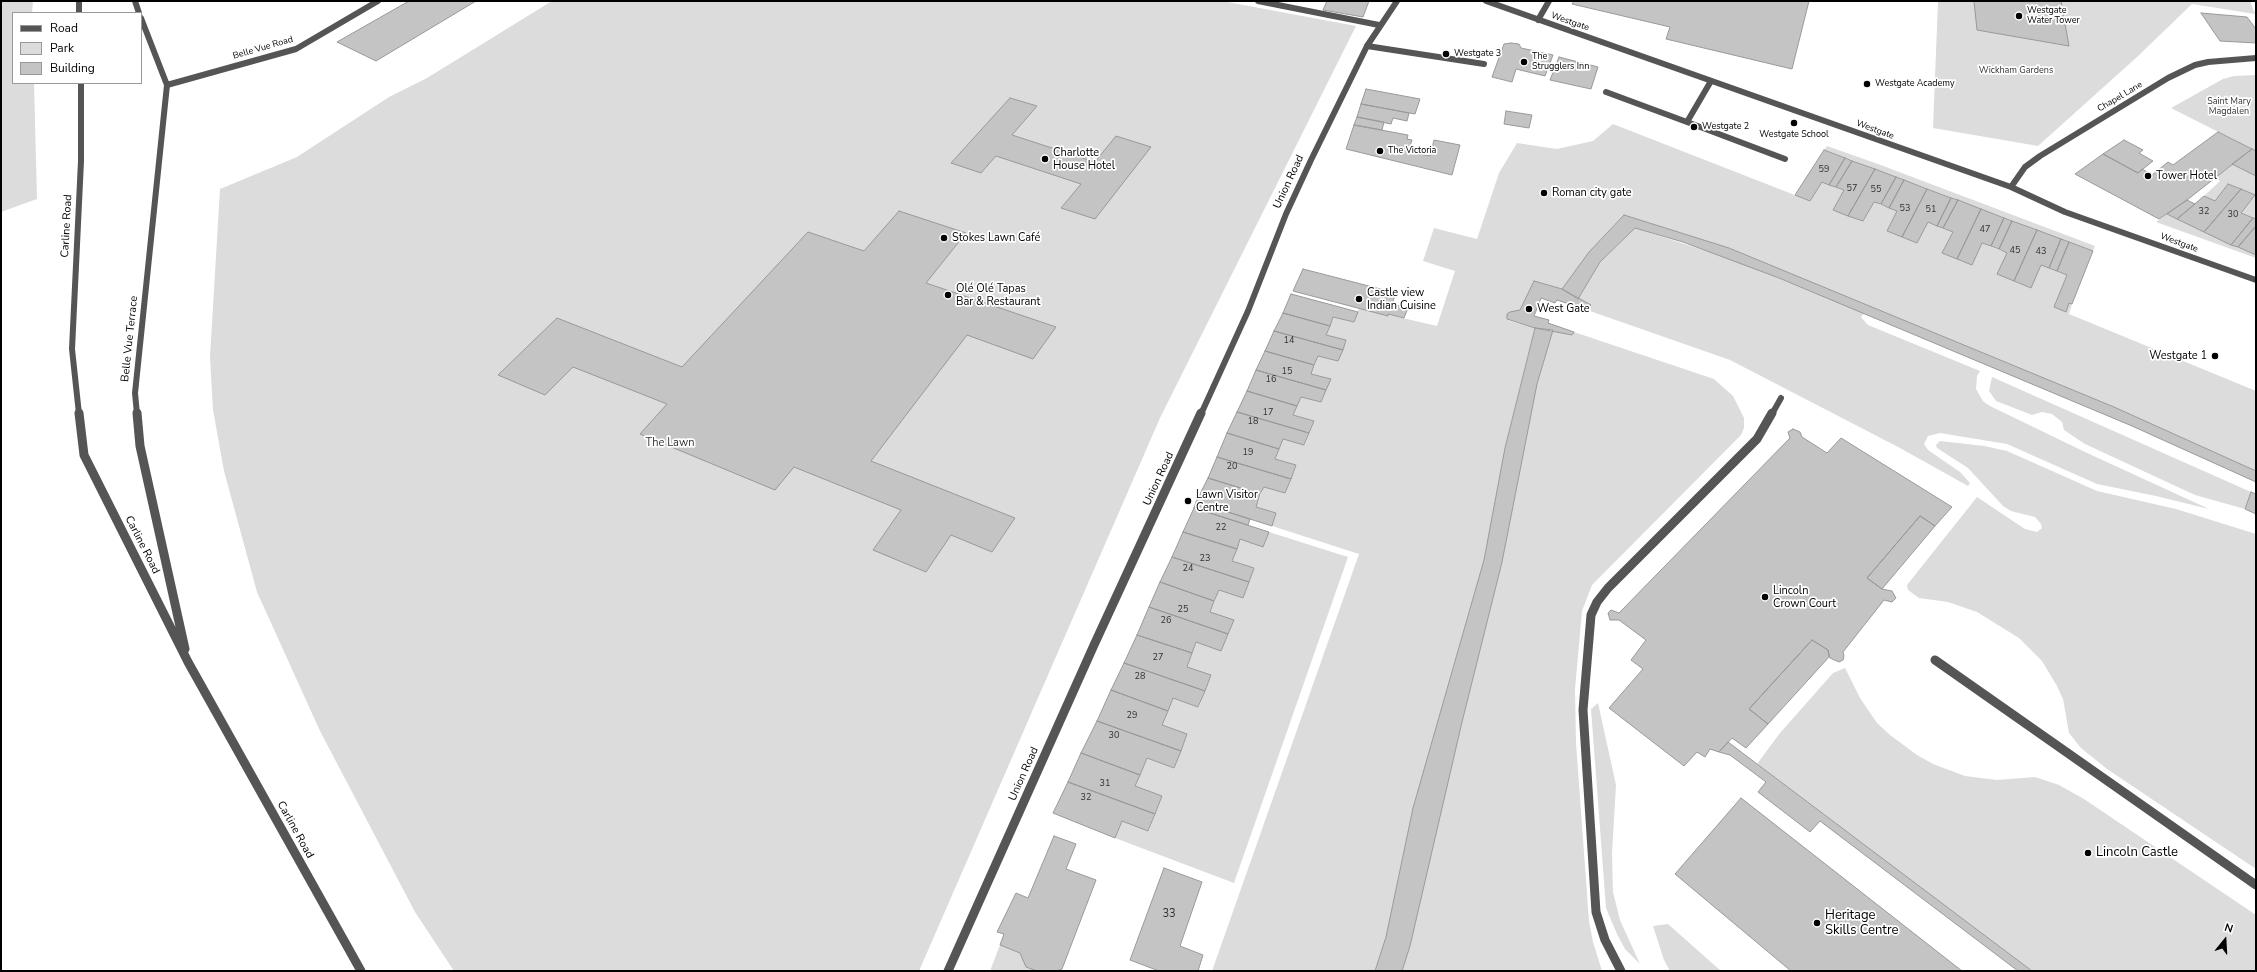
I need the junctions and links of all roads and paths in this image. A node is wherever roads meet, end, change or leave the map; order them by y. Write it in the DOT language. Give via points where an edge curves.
graph roads {
  1 [pos="79,1"];
  2 [pos="135,1"];
  3 [pos="378,1"];
  4 [pos="1258,1"];
  5 [pos="1397,1"];
  6 [pos="1486,1"];
  7 [pos="1549,1"];
  8 [pos="1279,3"];
  9 [pos="79,12"];
  10 [pos="139,12"];
  11 [pos="1538,20"];
  12 [pos="142,21"];
  13 [pos="1380,25"];
  14 [pos="1367,46"];
  15 [pos="2256,58"];
  16 [pos="1484,64"];
  17 [pos="1711,81"];
  18 [pos="81,84"];
  19 [pos="166,85"];
  20 [pos="1606,92"];
  21 [pos="1687,122"];
  22 [pos="1785,159"];
  23 [pos="2010,187"];
  24 [pos="2256,280"];
  25 [pos="1781,398"];
  26 [pos="1935,660"];
  27 [pos="188,662"];
  28 [pos="2256,886"];
  29 [pos="361,971"];
  30 [pos="948,971"];
  31 [pos="1621,971"];
  1 -- 9 [label="street"];
  2 -- 10 [label="street"];
  3 -- 19 [label="street, Belle Vue Road" via="296,49"];
  4 -- 8 [label="street"];
  5 -- 13 [label="street, Union Road"];
  6 -- 11 [label="street, Westgate"];
  7 -- 11 [label="street"];
  8 -- 13 [label="street"];
  11 -- 17 [label="street, Westgate"];
  12 -- 19 [label="street, Belle Vue Terrace"];
  13 -- 14 [label="street, Union Road"];
  14 -- 16 [label="street"];
  14 -- 30 [label="street, Union Road" via="1286,214 1248,311"];
  15 -- 23 [label="street, Chapel Lane" via="2208,62 2195,65 2168,78 2040,156 2025,167"];
  17 -- 21 [label="street"];
  17 -- 23 [label="street, Westgate"];
  18 -- 27 [label="street, Carline Road" via="72,349 84,455"];
  19 -- 27 [label="street, Belle Vue Terrace" via="135,393 140,446"];
  20 -- 21 [label="street"];
  21 -- 22 [label="street"];
  23 -- 24 [label="street, Westgate" via="2065,212"];
  25 -- 31 [label="street" via="1757,439 1608,588 1591,615 1583,710 1596,912 1605,940"];
  26 -- 28 [label="street"];
  27 -- 29 [label="street, Carline Road"];
}
